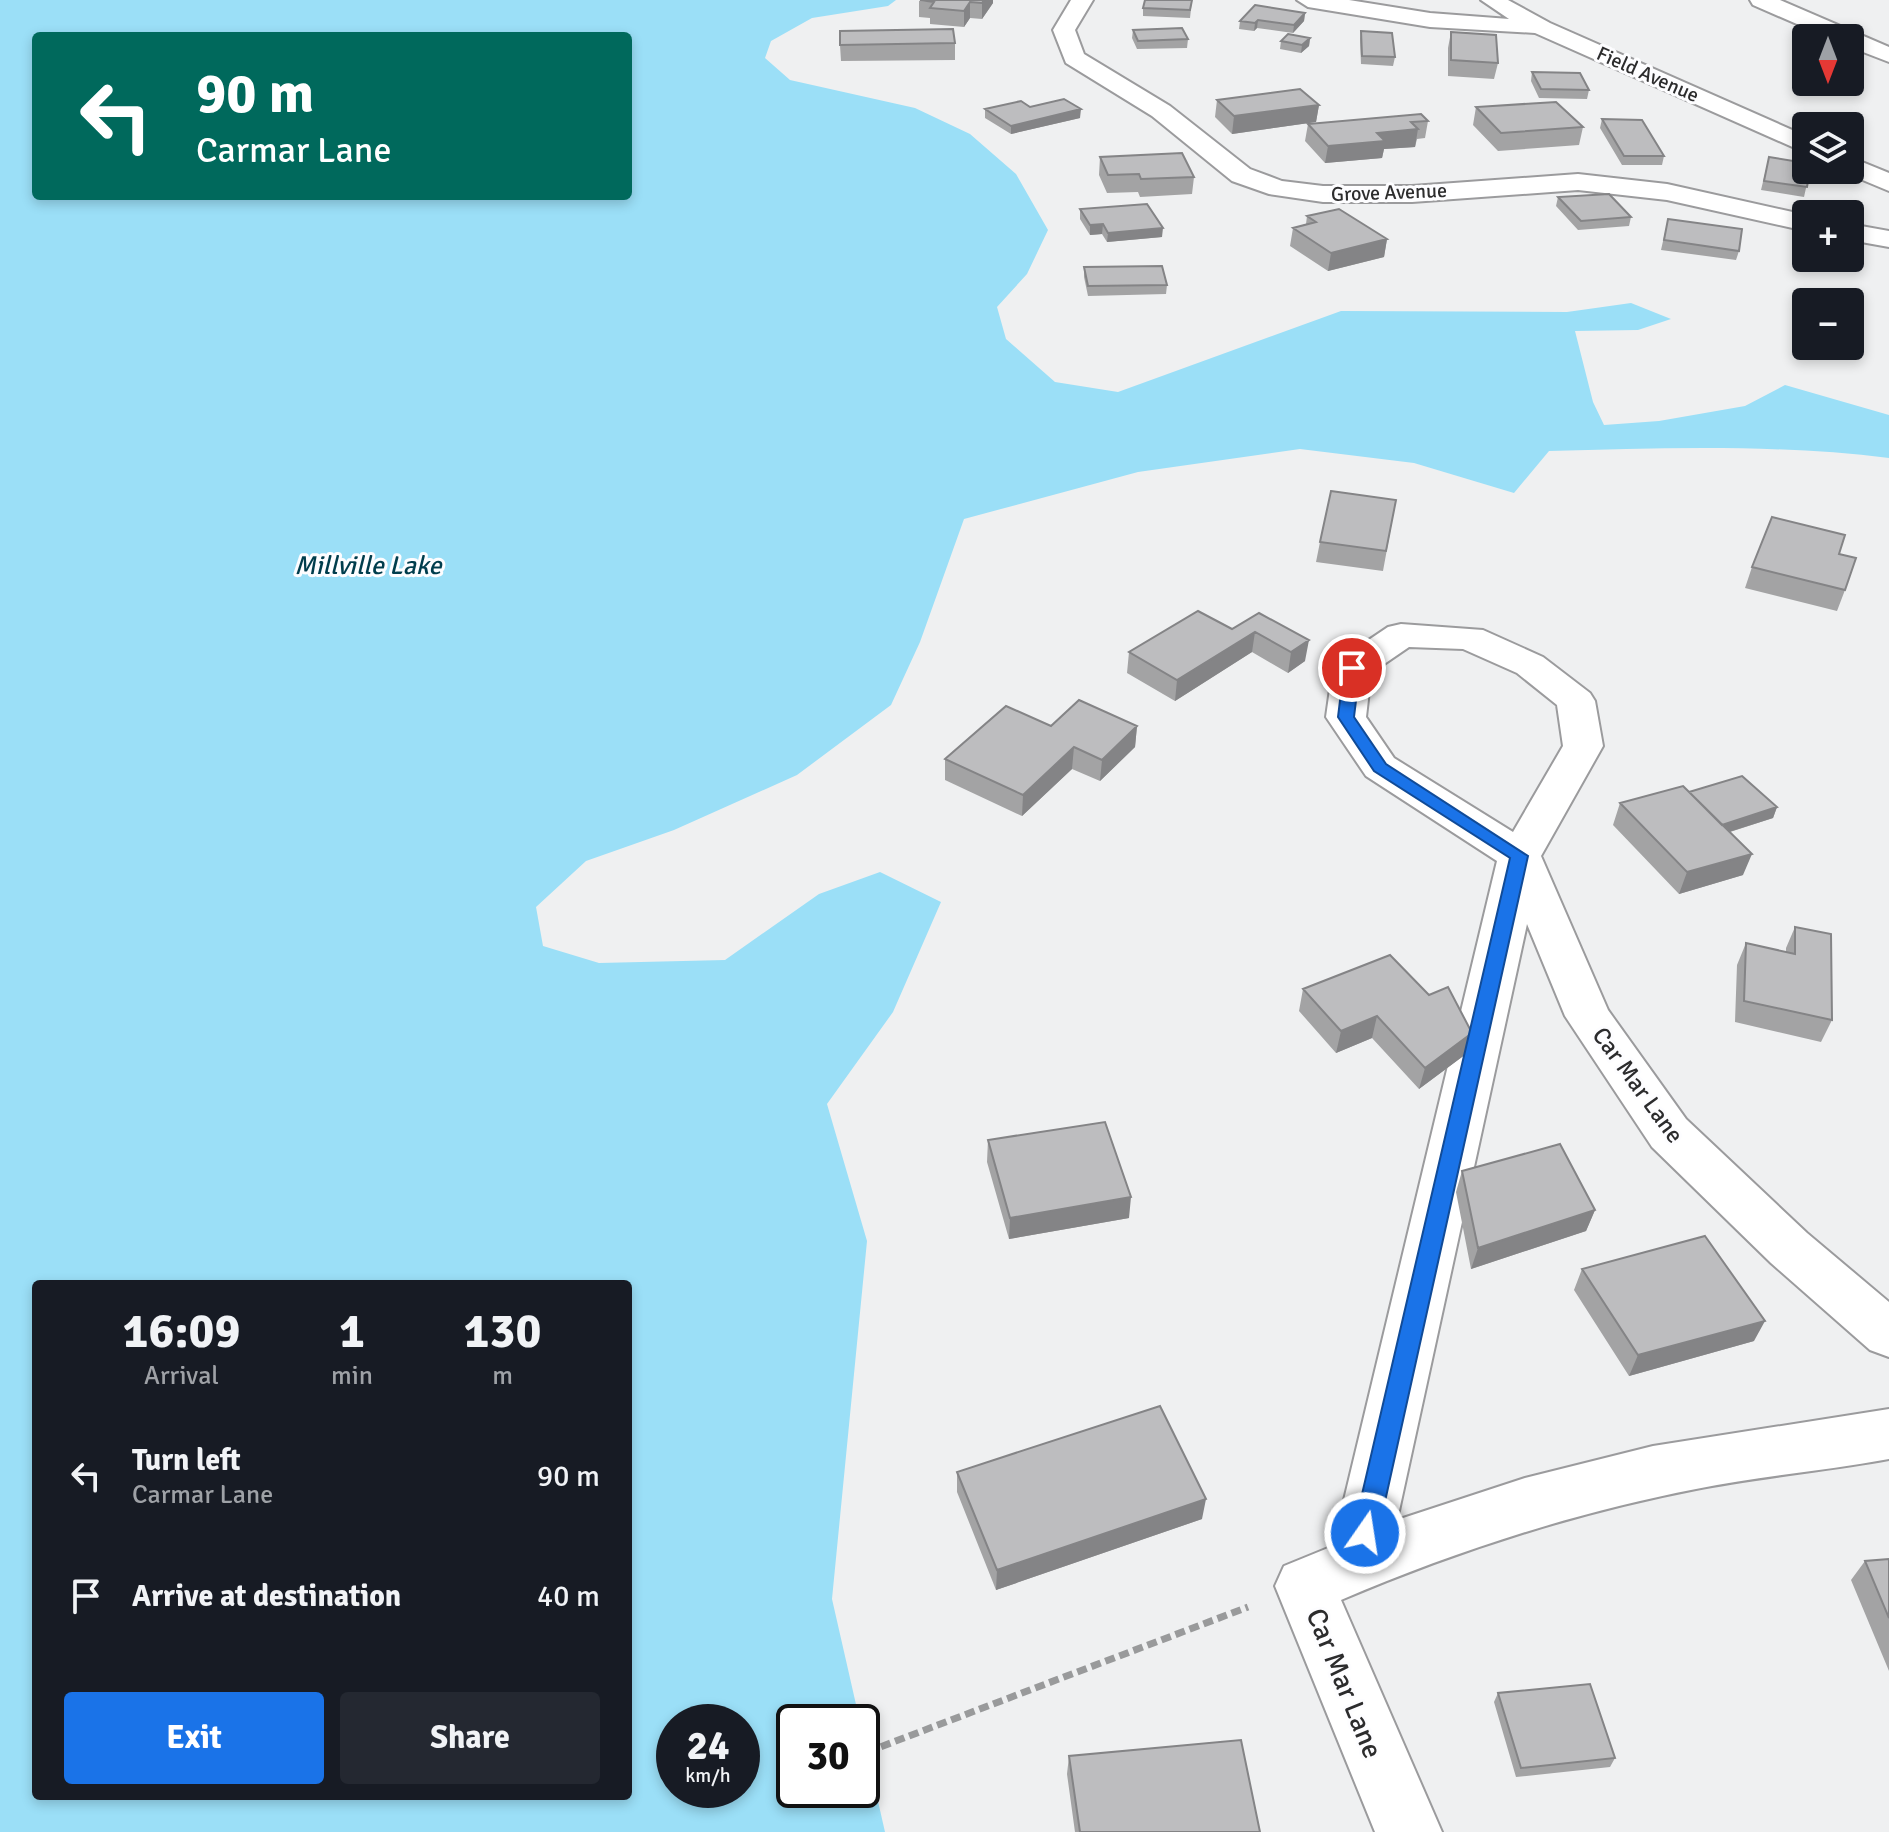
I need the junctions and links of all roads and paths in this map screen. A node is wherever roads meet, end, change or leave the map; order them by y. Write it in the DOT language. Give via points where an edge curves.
graph roads {
  1 [pos="1082,0"];
  2 [pos="1308,0"];
  3 [pos="1492,0"];
  4 [pos="1761,0"];
  5 [pos="1817,24"];
  6 [pos="1542,28"];
  7 [pos="1864,44"];
  8 [pos="1889,55"];
  9 [pos="1792,139"];
  10 [pos="1864,171"];
  11 [pos="1889,183"];
  12 [pos="1792,220"];
  13 [pos="1864,235"];
  14 [pos="1889,239"];
  15 [pos="1520,856"];
  16 [pos="1889,1334"];
  17 [pos="1889,1434"];
  18 [pos="1358,1564"];
  19 [pos="1305,1586"];
  20 [pos="880,1747"];
  21 [pos="1409,1832"];
  1 -- 12 [label="street, Grove Avenue" via="1064,30 1074,58 1161,111 1241,175 1278,188 1412,194 1578,182 1667,192"];
  2 -- 6 [label="street" via="1430,20"];
  3 -- 6 [label="street, Field Avenue"];
  4 -- 5 [label="street"];
  6 -- 9 [label="street, Field Avenue"];
  7 -- 8 [label="street"];
  10 -- 11 [label="street"];
  13 -- 14 [label="street"];
  15 -- 15 [label="street" via="1583,746 1576,701 1530,665 1470,638 1401,635 1352,668 1346,717 1380,767"];
  15 -- 16 [label="street, Car Mar Lane" via="1588,1016 1669,1133"];
  15 -- 18 [label="street"];
  17 -- 18 [label="street, Car Mar Lane" via="1609,1482 1422,1537"];
  18 -- 19 [label="street, Car Mar Lane"];
  19 -- 20 [label="path"];
  19 -- 21 [label="street, Car Mar Lane"];
}
